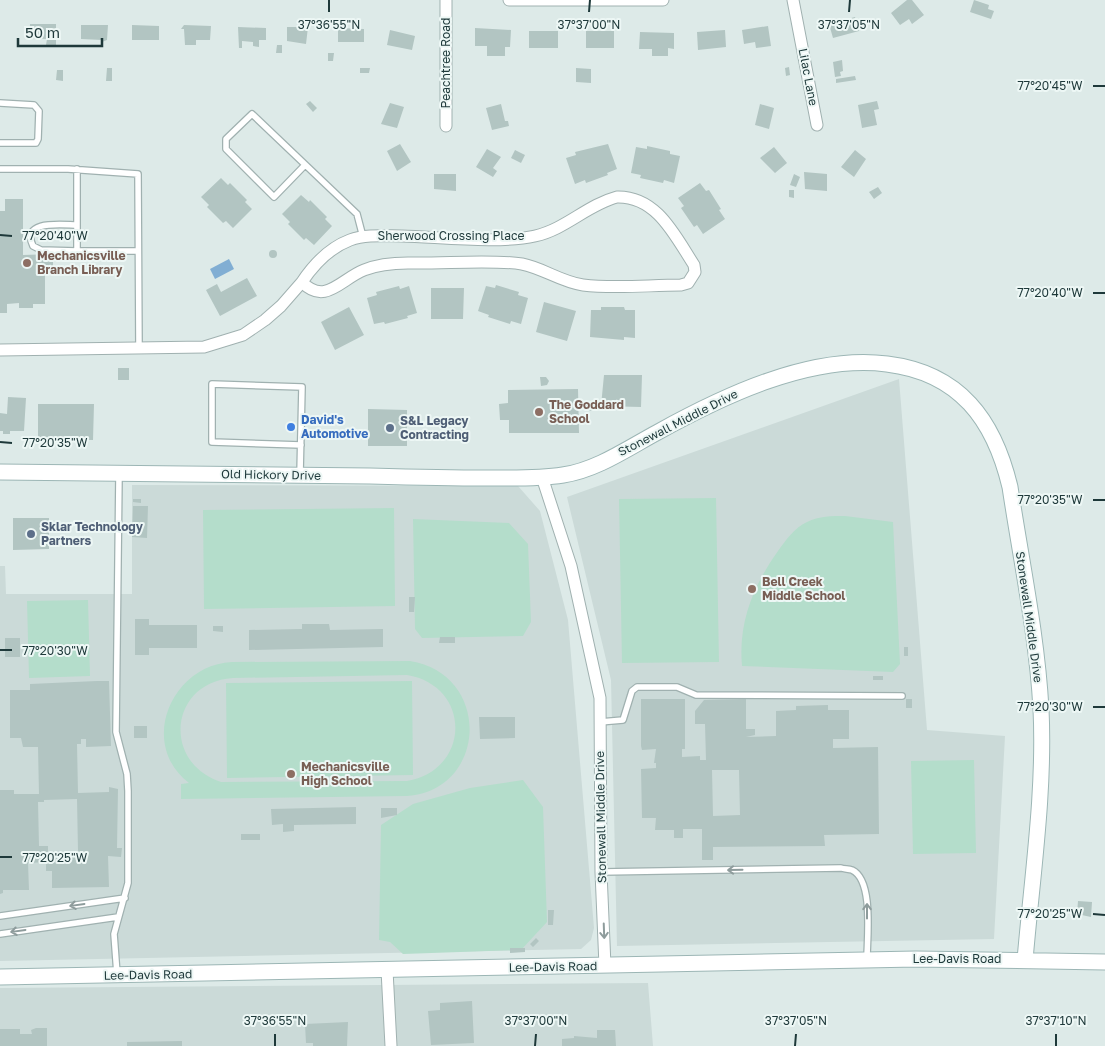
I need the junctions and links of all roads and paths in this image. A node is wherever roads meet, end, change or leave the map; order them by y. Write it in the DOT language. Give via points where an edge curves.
graph roads {
  1 [pos="446,0"];
  2 [pos="509,0"];
  3 [pos="662,0"];
  4 [pos="793,0"];
  5 [pos="0,103"];
  6 [pos="817,124"];
  7 [pos="446,126"];
  8 [pos="0,143"];
  9 [pos="305,165"];
  10 [pos="77,169"];
  11 [pos="0,170"];
  12 [pos="77,225"];
  13 [pos="363,237"];
  14 [pos="78,251"];
  15 [pos="138,251"];
  16 [pos="302,282"];
  17 [pos="139,349"];
  18 [pos="0,350"];
  19 [pos="301,445"];
  20 [pos="0,472"];
  21 [pos="119,473"];
  22 [pos="300,476"];
  23 [pos="542,477"];
  24 [pos="902,696"];
  25 [pos="600,722"];
  26 [pos="601,872"];
  27 [pos="125,898"];
  28 [pos="0,916"];
  29 [pos="118,917"];
  30 [pos="0,934"];
  31 [pos="867,959"];
  32 [pos="1025,960"];
  33 [pos="1105,962"];
  34 [pos="605,966"];
  35 [pos="387,970"];
  36 [pos="117,976"];
  37 [pos="0,977"];
  38 [pos="391,1046"];
  1 -- 7 [label="street, Peachtree Road"];
  2 -- 3 [label="street"];
  4 -- 6 [label="street, Lilac Lane"];
  5 -- 8 [label="lane" via="34,105 39,111 36,143"];
  9 -- 9 [label="lane" via="252,114 225,143 226,149 274,197"];
  9 -- 13 [label="lane" via="357,214"];
  10 -- 11 [label="lane"];
  10 -- 12 [label="lane"];
  10 -- 15 [label="lane" via="138,174"];
  12 -- 14 [label="lane"];
  12 -- 14 [label="lane" via="41,225 31,238 34,246 41,250"];
  13 -- 16 [label="street, Sherwood Crossing Place" via="335,248 310,269"];
  13 -- 16 [label="street, Sherwood Crossing Place" via="535,236 551,231 607,200 626,197 654,209 694,265 695,272 682,286 584,285 522,264 388,263 361,271 321,293"];
  14 -- 15 [label="lane"];
  15 -- 17 [label="lane"];
  16 -- 17 [label="street, Sherwood Crossing Place" via="281,306 243,335 204,347"];
  17 -- 18 [label="street, Sherwood Crossing Place"];
  19 -- 19 [label="lane" via="302,387 212,384 212,442"];
  19 -- 22 [label="lane"];
  20 -- 21 [label="street, Old Hickory Drive"];
  21 -- 22 [label="street, Old Hickory Drive"];
  21 -- 27 [label="lane" via="116,732 128,791 128,883"];
  22 -- 23 [label="street, Old Hickory Drive"];
  23 -- 25 [label="street, Stonewall Middle Drive" via="571,566 600,698"];
  23 -- 32 [label="street, Stonewall Middle Drive" via="565,475 592,466 743,390 831,366 872,362 922,372 940,380 975,409 992,433 1007,471 1037,667 1042,749"];
  24 -- 25 [label="lane" via="696,695 677,687 637,687 632,691 622,720"];
  25 -- 26 [label="street, Stonewall Middle Drive"];
  31 -- 26 [label="lane, one-way" via="867,891 852,870"];
  26 -- 34 [label="street, Stonewall Middle Drive, one-way"];
  27 -- 28 [label="lane, one-way"];
  27 -- 29 [label="lane"];
  29 -- 30 [label="lane, one-way"];
  29 -- 36 [label="lane" via="114,934"];
  31 -- 32 [label="street, Lee-Davis Road"];
  31 -- 34 [label="street, Lee-Davis Road"];
  32 -- 33 [label="street, Lee-Davis Road"];
  34 -- 35 [label="street, Lee-Davis Road"];
  35 -- 36 [label="street, Lee-Davis Road"];
  35 -- 38 [label="street"];
  36 -- 37 [label="street, Lee-Davis Road"];
}
